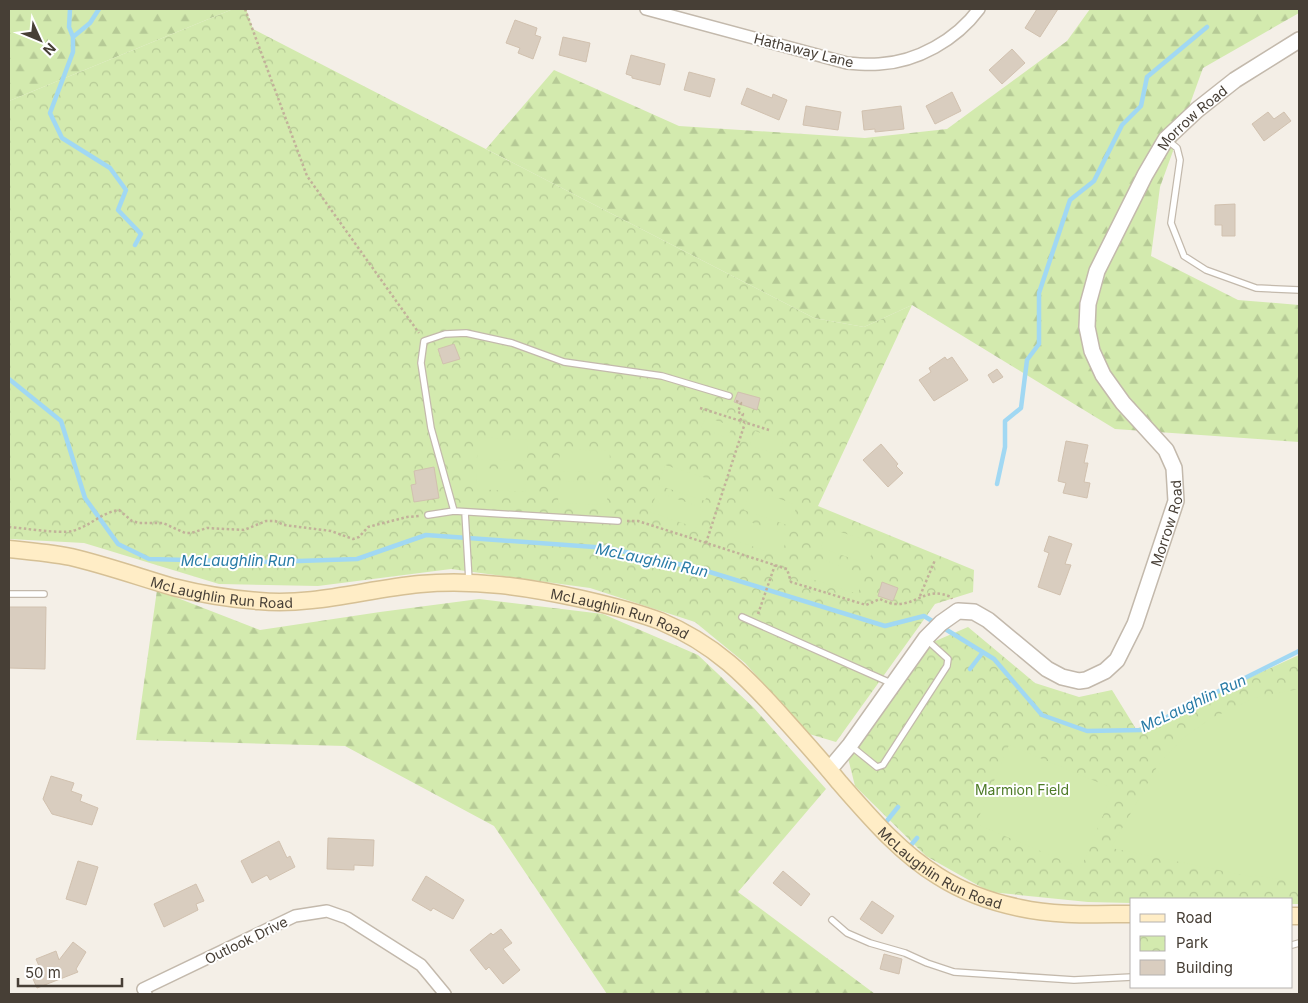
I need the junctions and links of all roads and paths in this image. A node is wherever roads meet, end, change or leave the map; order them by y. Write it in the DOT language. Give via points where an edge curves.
graph roads {
  1 [pos="245,9"];
  2 [pos="646,9"];
  3 [pos="979,9"];
  4 [pos="1299,40"];
  5 [pos="1166,139"];
  6 [pos="1299,290"];
  7 [pos="424,341"];
  8 [pos="729,396"];
  9 [pos="741,402"];
  10 [pos="700,408"];
  11 [pos="740,421"];
  12 [pos="745,423"];
  13 [pos="769,430"];
  14 [pos="454,511"];
  15 [pos="466,512"];
  16 [pos="428,515"];
  17 [pos="618,521"];
  18 [pos="9,527"];
  19 [pos="706,542"];
  20 [pos="9,549"];
  21 [pos="935,560"];
  22 [pos="775,565"];
  23 [pos="469,583"];
  24 [pos="9,594"];
  25 [pos="44,594"];
  26 [pos="920,596"];
  27 [pos="761,605"];
  28 [pos="955,614"];
  29 [pos="742,617"];
  30 [pos="929,635"];
  31 [pos="893,684"];
  32 [pos="850,745"];
  33 [pos="829,770"];
  34 [pos="1130,914"];
  35 [pos="832,920"];
  36 [pos="1130,977"];
  37 [pos="144,992"];
  38 [pos="445,994"];
  1 -- 7 [label="path" via="307,176"];
  2 -- 3 [label="street, Hathaway Lane" via="847,63 879,64 905,60 935,48 957,33"];
  4 -- 5 [label="street, Morrow Road" via="1236,80"];
  5 -- 6 [label="lane" via="1177,148 1180,160 1171,223 1184,256 1206,270 1256,288"];
  5 -- 28 [label="street, Morrow Road" via="1098,271 1088,304 1087,326 1092,352 1103,375 1123,403 1166,450 1174,468 1176,501 1135,624 1117,660 1105,671 1079,681 1047,669 974,612"];
  7 -- 8 [label="lane" via="446,334 466,333 512,343 564,362 662,376"];
  7 -- 14 [label="lane" via="421,363 431,428"];
  9 -- 11 [label="path" via="738,412 743,414"];
  10 -- 11 [label="path"];
  11 -- 12 [label="path"];
  12 -- 13 [label="path"];
  12 -- 19 [label="path"];
  14 -- 15 [label="lane"];
  14 -- 16 [label="lane"];
  15 -- 17 [label="lane"];
  15 -- 23 [label="lane"];
  16 -- 18 [label="path" via="368,527 359,538 353,539 331,531 274,521 244,530 207,528 185,533 164,523 138,523 118,510 70,531"];
  17 -- 19 [label="path" via="638,521"];
  19 -- 22 [label="path"];
  20 -- 23 [label="main road, McLaughlin Run Road" via="67,556 204,594 264,602 323,599 417,584"];
  21 -- 26 [label="path"];
  22 -- 26 [label="path" via="787,569 792,582 866,605 880,599 893,604 906,603"];
  22 -- 27 [label="path"];
  23 -- 33 [label="main road, McLaughlin Run Road" via="523,588 593,601 635,612 683,632 735,667"];
  24 -- 25 [label="lane"];
  26 -- 28 [label="path" via="937,592 951,597"];
  28 -- 30 [label="street"];
  29 -- 31 [label="lane"];
  30 -- 31 [label="street"];
  30 -- 32 [label="lane" via="948,659 947,666 882,765 877,767"];
  31 -- 32 [label="street"];
  32 -- 33 [label="street"];
  33 -- 34 [label="main road, McLaughlin Run Road" via="894,842 915,860 960,888 998,903 1041,911"];
  35 -- 36 [label="lane" via="847,933 870,943 954,972 1074,980"];
  37 -- 38 [label="street, Outlook Drive" via="295,916 326,911 347,918 421,965"];
}
